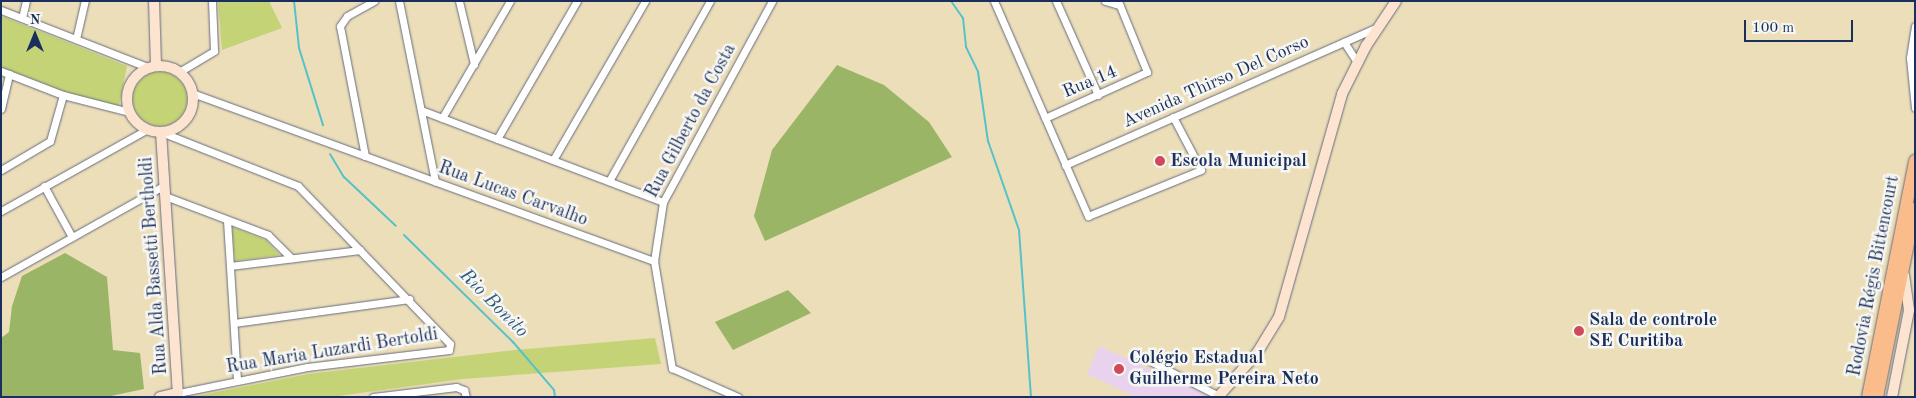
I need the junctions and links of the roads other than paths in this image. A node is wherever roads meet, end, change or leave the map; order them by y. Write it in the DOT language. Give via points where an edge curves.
graph roads {
  1 [pos="26,1"];
  2 [pos="85,1"];
  3 [pos="154,1"];
  4 [pos="212,1"];
  5 [pos="374,1"];
  6 [pos="398,1"];
  7 [pos="460,1"];
  8 [pos="510,1"];
  9 [pos="577,1"];
  10 [pos="645,1"];
  11 [pos="710,1"];
  12 [pos="772,1"];
  13 [pos="994,1"];
  14 [pos="1056,1"];
  15 [pos="1105,1"];
  16 [pos="1396,1"];
  17 [pos="1119,3"];
  18 [pos="1,10"];
  19 [pos="22,18"];
  20 [pos="1915,26"];
  21 [pos="1378,27"];
  22 [pos="76,39"];
  23 [pos="1344,42"];
  24 [pos="1357,62"];
  25 [pos="474,64"];
  26 [pos="153,67"];
  27 [pos="1,71"];
  28 [pos="179,72"];
  29 [pos="9,74"];
  30 [pos="192,93"];
  31 [pos="63,95"];
  32 [pos="1098,95"];
  33 [pos="1915,108"];
  34 [pos="1,109"];
  35 [pos="421,110"];
  36 [pos="129,112"];
  37 [pos="1173,117"];
  38 [pos="442,118"];
  39 [pos="1045,118"];
  40 [pos="146,130"];
  41 [pos="161,132"];
  42 [pos="497,139"];
  43 [pos="365,156"];
  44 [pos="553,160"];
  45 [pos="1915,161"];
  46 [pos="1066,164"];
  47 [pos="1,170"];
  48 [pos="435,181"];
  49 [pos="609,181"];
  50 [pos="165,185"];
  51 [pos="44,186"];
  52 [pos="165,196"];
  53 [pos="663,202"];
  54 [pos="1915,209"];
  55 [pos="1,211"];
  56 [pos="227,220"];
  57 [pos="72,237"];
  58 [pos="360,250"];
  59 [pos="291,258"];
  60 [pos="654,261"];
  61 [pos="230,266"];
  62 [pos="1903,268"];
  63 [pos="1,277"];
  64 [pos="409,300"];
  65 [pos="1912,311"];
  66 [pos="234,323"];
  67 [pos="1138,355"];
  68 [pos="237,380"];
  69 [pos="178,395"];
  70 [pos="409,395"];
  71 [pos="1218,396"];
  72 [pos="160,397"];
  73 [pos="373,397"];
  74 [pos="466,397"];
  75 [pos="738,397"];
  76 [pos="1868,397"];
  77 [pos="1878,397"];
  78 [pos="1892,397"];
  1 -- 19 [label="street"];
  2 -- 22 [label="street"];
  3 -- 26 [label="street"];
  4 -- 28 [label="street" via="214,50"];
  5 -- 43 [label="street" via="341,22"];
  6 -- 35 [label="street"];
  7 -- 25 [label="street"];
  8 -- 25 [label="street"];
  9 -- 42 [label="street"];
  10 -- 44 [label="street"];
  11 -- 49 [label="street"];
  12 -- 53 [label="street, Rua Gilberto da Costa"];
  13 -- 39 [label="street"];
  14 -- 32 [label="street"];
  15 -- 17 [label="street"];
  16 -- 21 [label="street"];
  17 -- 32 [label="street, Rua 14" via="1147,72"];
  18 -- 19 [label="street"];
  19 -- 22 [label="street"];
  20 -- 33 [label="street" via="1910,58"];
  21 -- 23 [label="street, Avenida Thirso Del Corso"];
  21 -- 24 [label="street"];
  22 -- 26 [label="street"];
  23 -- 24 [label="street"];
  23 -- 37 [label="street, Avenida Thirso Del Corso"];
  24 -- 71 [label="street" via="1337,108 1284,304 1257,354"];
  25 -- 38 [label="street"];
  26 -- 28 [label="street"];
  26 -- 36 [label="street" via="141,72 129,86"];
  27 -- 29 [label="street"];
  28 -- 30 [label="street"];
  29 -- 31 [label="street"];
  29 -- 34 [label="street"];
  30 -- 41 [label="street" via="189,115 177,127"];
  30 -- 43 [label="street, Rua Lucas Carvalho"];
  31 -- 36 [label="street"];
  31 -- 47 [label="street" via="50,141"];
  32 -- 39 [label="street, Rua 14"];
  35 -- 38 [label="street"];
  35 -- 48 [label="street"];
  36 -- 40 [label="street"];
  37 -- 46 [label="street, Avenida Thirso Del Corso"];
  37 -- 46 [label="street" via="1201,170 1088,216"];
  38 -- 42 [label="street"];
  39 -- 46 [label="street"];
  40 -- 41 [label="street"];
  40 -- 51 [label="street"];
  41 -- 50 [label="street, Rua Alda Bassetti Bertholdi"];
  41 -- 58 [label="street" via="298,186"];
  42 -- 44 [label="street"];
  43 -- 48 [label="street, Rua Lucas Carvalho"];
  44 -- 49 [label="street"];
  45 -- 76 [label="highway, Rodovia Régis Bittencourt"];
  48 -- 60 [label="street, Rua Lucas Carvalho"];
  49 -- 53 [label="street"];
  50 -- 52 [label="street, Rua Alda Bassetti Bertholdi"];
  50 -- 57 [label="street"];
  51 -- 55 [label="street"];
  51 -- 57 [label="street"];
  52 -- 56 [label="street"];
  52 -- 69 [label="street, Rua Alda Bassetti Bertholdi"];
  53 -- 60 [label="street, Rua Gilberto da Costa"];
  54 -- 62 [label="highway, Rodovia Régis Bittencourt"];
  56 -- 59 [label="street" via="268,236"];
  56 -- 61 [label="street"];
  57 -- 63 [label="street"];
  58 -- 59 [label="street"];
  58 -- 64 [label="street"];
  59 -- 61 [label="street"];
  60 -- 75 [label="street" via="672,368"];
  61 -- 66 [label="street"];
  62 -- 65 [label="street"];
  62 -- 77 [label="highway, Rodovia Régis Bittencourt"];
  64 -- 66 [label="street"];
  64 -- 68 [label="street, Rua Maria Luzardi Bertoldi" via="448,340 449,350 307,367"];
  65 -- 78 [label="street"];
  66 -- 68 [label="street"];
  67 -- 71 [label="street"];
  68 -- 69 [label="street, Rua Maria Luzardi Bertoldi"];
  69 -- 72 [label="street, Rua Maria Luzardi Bertoldi"];
  70 -- 73 [label="street"];
  70 -- 74 [label="street" via="462,388"];
}
